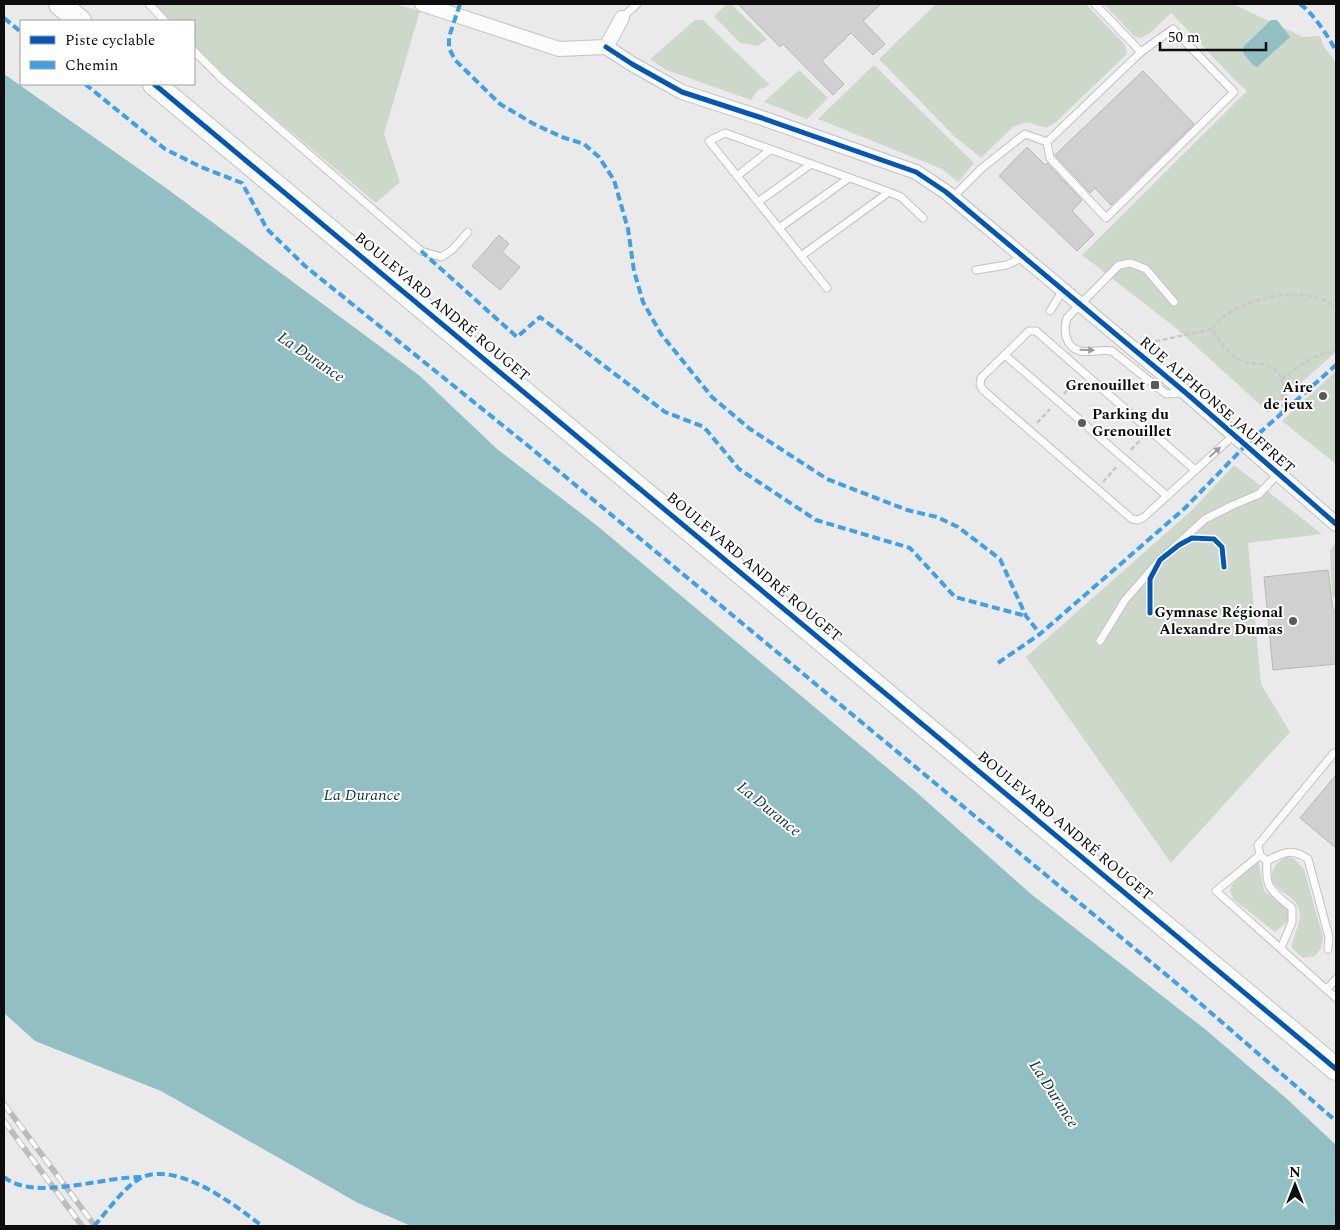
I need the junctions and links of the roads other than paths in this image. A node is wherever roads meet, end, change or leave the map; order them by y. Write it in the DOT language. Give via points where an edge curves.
graph roads {
  1 [pos="60,4"];
  2 [pos="150,4"];
  3 [pos="422,4"];
  4 [pos="637,4"];
  5 [pos="1095,4"];
  6 [pos="622,18"];
  7 [pos="79,20"];
  8 [pos="163,20"];
  9 [pos="606,47"];
  10 [pos="195,52"];
  11 [pos="1141,52"];
  12 [pos="155,85"];
  13 [pos="1047,142"];
  14 [pos="770,150"];
  15 [pos="811,164"];
  16 [pos="737,176"];
  17 [pos="849,178"];
  18 [pos="888,192"];
  19 [pos="952,198"];
  20 [pos="758,202"];
  21 [pos="923,218"];
  22 [pos="779,228"];
  23 [pos="468,232"];
  24 [pos="801,256"];
  25 [pos="1023,257"];
  26 [pos="976,270"];
  27 [pos="827,288"];
  28 [pos="1063,290"];
  29 [pos="1174,302"];
  30 [pos="1080,304"];
  31 [pos="1050,311"];
  32 [pos="1067,340"];
  33 [pos="1058,350"];
  34 [pos="1005,356"];
  35 [pos="1186,393"];
  36 [pos="1234,435"];
  37 [pos="1195,470"];
  38 [pos="1278,474"];
  39 [pos="1167,496"];
  40 [pos="1336,524"];
  41 [pos="1100,641"];
  42 [pos="1336,752"];
  43 [pos="1260,855"];
  44 [pos="1267,861"];
  45 [pos="1281,948"];
  46 [pos="1328,948"];
  47 [pos="1336,979"];
  48 [pos="1327,989"];
  49 [pos="1336,998"];
  50 [pos="1336,1070"];
  1 -- 7 [label="main road"];
  2 -- 8 [label="lane"];
  3 -- 9 [label="street" via="559,48"];
  4 -- 6 [label="lane"];
  5 -- 11 [label="lane"];
  6 -- 9 [label="street"];
  9 -- 19 [label="street, RUE ALPHONSE JAUFFRET" via="682,92 916,172"];
  10 -- 23 [label="lane" via="421,251 441,257"];
  11 -- 13 [label="lane"];
  11 -- 13 [label="lane" via="1173,29 1234,92 1106,218 1050,158"];
  12 -- 50 [label="main road, BOULEVARD ANDRÉ ROUGET"];
  13 -- 19 [label="lane" via="1025,134 982,168"];
  14 -- 15 [label="lane"];
  14 -- 16 [label="lane"];
  14 -- 16 [label="lane" via="725,133 710,141"];
  15 -- 17 [label="lane"];
  15 -- 20 [label="lane"];
  16 -- 20 [label="lane"];
  17 -- 18 [label="lane"];
  17 -- 22 [label="lane"];
  18 -- 21 [label="lane" via="901,197"];
  18 -- 24 [label="lane"];
  19 -- 25 [label="street, RUE ALPHONSE JAUFFRET"];
  20 -- 22 [label="lane"];
  22 -- 24 [label="lane"];
  24 -- 27 [label="lane"];
  25 -- 26 [label="lane" via="1007,265"];
  25 -- 28 [label="street, RUE ALPHONSE JAUFFRET"];
  28 -- 30 [label="street, RUE ALPHONSE JAUFFRET"];
  28 -- 31 [label="lane"];
  29 -- 30 [label="lane" via="1146,269 1131,262 1119,265"];
  30 -- 32 [label="lane" via="1067,318"];
  30 -- 35 [label="street, RUE ALPHONSE JAUFFRET"];
  32 -- 33 [label="lane"];
  32 -- 35 [label="lane, one-way" via="1080,350 1112,351 1166,394"];
  33 -- 34 [label="lane" via="1033,330"];
  33 -- 37 [label="lane"];
  34 -- 39 [label="lane"];
  34 -- 39 [label="lane" via="981,378 983,390 1097,489 1132,519 1138,520"];
  35 -- 36 [label="street, RUE ALPHONSE JAUFFRET"];
  37 -- 36 [label="lane, one-way"];
  36 -- 38 [label="street, RUE ALPHONSE JAUFFRET"];
  37 -- 39 [label="lane"];
  38 -- 40 [label="street, RUE ALPHONSE JAUFFRET"];
  38 -- 41 [label="lane" via="1259,494 1205,519 1160,560 1125,600"];
  42 -- 43 [label="lane" via="1258,845"];
  43 -- 44 [label="lane"];
  43 -- 45 [label="lane" via="1216,891"];
  44 -- 45 [label="lane" via="1266,880 1271,890 1292,908 1292,922"];
  44 -- 46 [label="lane" via="1283,853 1298,852 1308,859 1329,937"];
  45 -- 48 [label="lane"];
  47 -- 48 [label="lane"];
  48 -- 49 [label="lane"];
}
